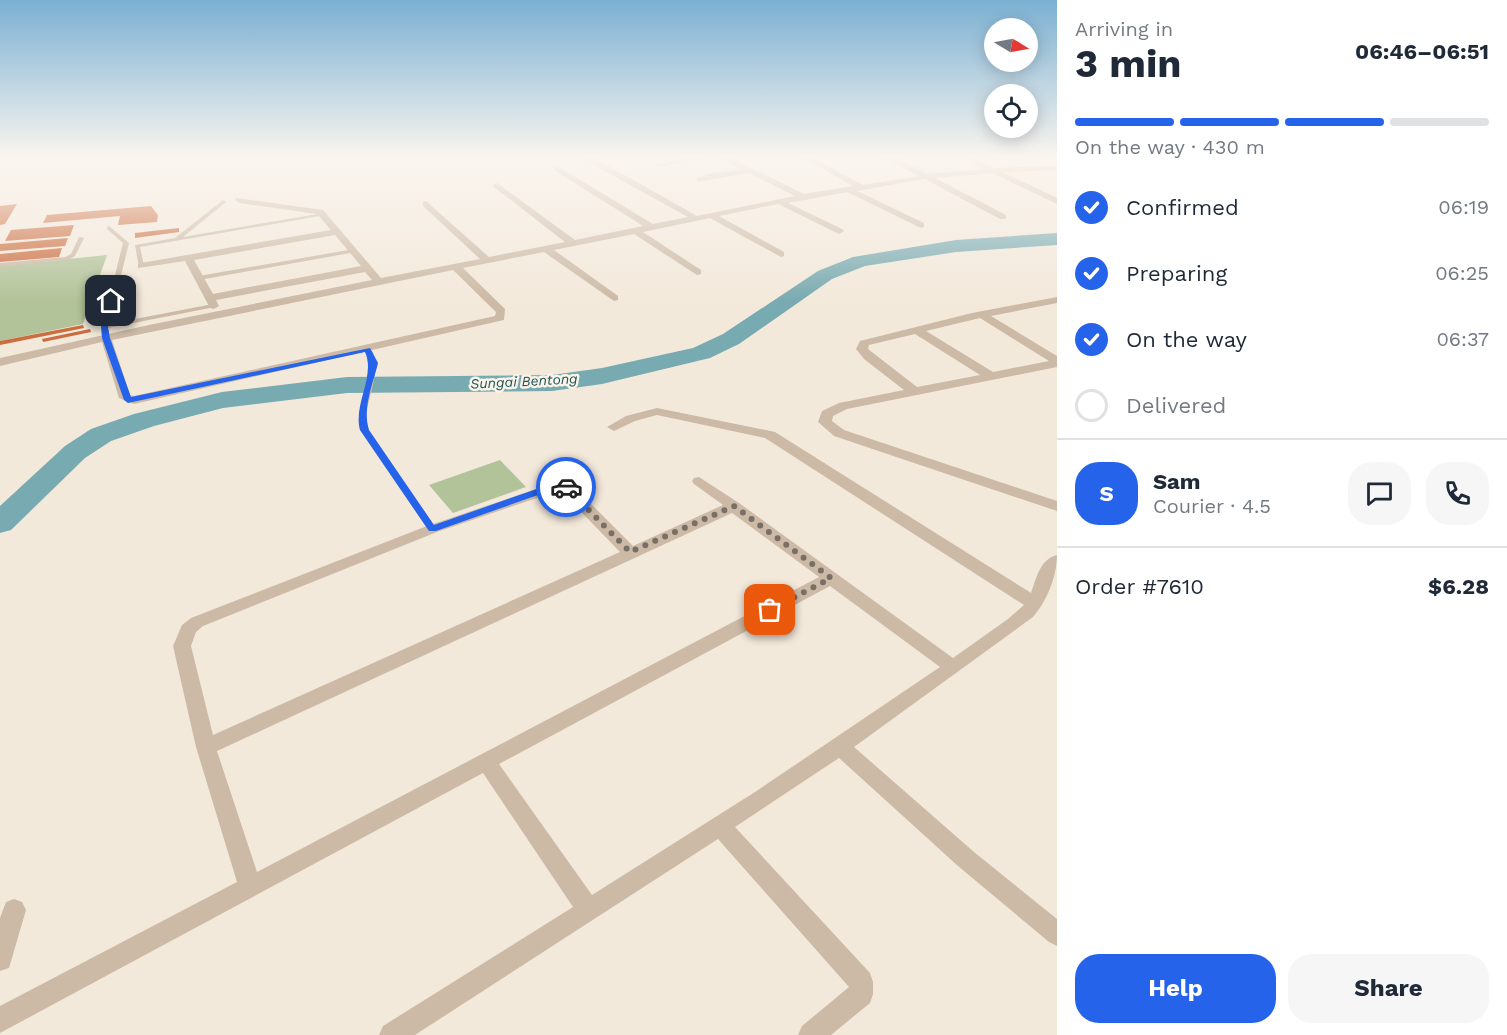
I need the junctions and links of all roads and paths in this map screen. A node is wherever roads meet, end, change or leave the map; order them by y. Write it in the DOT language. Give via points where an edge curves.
graph roads {
  1 [pos="219,205"];
  2 [pos="274,205"];
  3 [pos="427,205"];
  4 [pos="523,205"];
  5 [pos="616,205"];
  6 [pos="672,205"];
  7 [pos="764,205"];
  8 [pos="787,205"];
  9 [pos="880,205"];
  10 [pos="980,205"];
  11 [pos="323,215"];
  12 [pos="712,216"];
  13 [pos="1003,217"];
  14 [pos="697,219"];
  15 [pos="921,225"];
  16 [pos="109,228"];
  17 [pos="652,228"];
  18 [pos="636,231"];
  19 [pos="839,231"];
  20 [pos="338,232"];
  21 [pos="81,238"];
  22 [pos="177,239"];
  23 [pos="574,244"];
  24 [pos="548,250"];
  25 [pos="354,251"];
  26 [pos="781,254"];
  27 [pos="188,258"];
  28 [pos="488,261"];
  29 [pos="0,265"];
  30 [pos="141,267"];
  31 [pos="368,268"];
  32 [pos="457,268"];
  33 [pos="697,272"];
  34 [pos="198,278"];
  35 [pos="380,282"];
  36 [pos="614,298"];
  37 [pos="1057,300"];
  38 [pos="1044,303"];
  39 [pos="214,306"];
  40 [pos="1057,310"];
  41 [pos="981,314"];
  42 [pos="917,330"];
  43 [pos="105,332"];
  44 [pos="368,350"];
  45 [pos="0,362"];
  46 [pos="1057,362"];
  47 [pos="990,376"];
  48 [pos="915,392"];
  49 [pos="614,427"];
  50 [pos="699,481"];
  51 [pos="734,506"];
  52 [pos="1057,506"];
  53 [pos="432,529"];
  54 [pos="630,552"];
  55 [pos="1057,560"];
  56 [pos="831,578"];
  57 [pos="1035,604"];
  58 [pos="952,667"];
  59 [pos="838,745"];
  60 [pos="206,747"];
  61 [pos="486,761"];
  62 [pos="718,825"];
  63 [pos="250,886"];
  64 [pos="588,909"];
  65 [pos="14,910"];
  66 [pos="1057,934"];
  67 [pos="0,959"];
  68 [pos="0,1020"];
  69 [pos="393,1035"];
  70 [pos="811,1035"];
  1 -- 22 [label="lane"];
  2 -- 11 [label="street"];
  3 -- 28 [label="street"];
  4 -- 23 [label="street"];
  5 -- 17 [label="street"];
  6 -- 14 [label="street"];
  7 -- 12 [label="street"];
  8 -- 19 [label="street"];
  9 -- 15 [label="street"];
  10 -- 13 [label="street"];
  11 -- 20 [label="street"];
  11 -- 22 [label="lane"];
  12 -- 14 [label="street"];
  12 -- 26 [label="street"];
  14 -- 17 [label="street"];
  16 -- 43 [label="lane" via="126,243"];
  17 -- 18 [label="street"];
  18 -- 23 [label="street"];
  18 -- 33 [label="street"];
  20 -- 25 [label="street"];
  20 -- 27 [label="street"];
  21 -- 29 [label="lane" via="66,259"];
  22 -- 30 [label="lane" via="137,246"];
  23 -- 24 [label="street"];
  24 -- 28 [label="street"];
  24 -- 36 [label="street"];
  25 -- 31 [label="street"];
  25 -- 34 [label="lane"];
  27 -- 30 [label="street"];
  27 -- 34 [label="street"];
  28 -- 32 [label="street"];
  31 -- 35 [label="street"];
  31 -- 39 [label="street"];
  32 -- 35 [label="street"];
  32 -- 44 [label="street" via="501,311 500,318"];
  34 -- 39 [label="street"];
  35 -- 39 [label="street"];
  37 -- 38 [label="street"];
  38 -- 40 [label="street"];
  38 -- 41 [label="street"];
  39 -- 43 [label="street"];
  41 -- 42 [label="street"];
  41 -- 46 [label="street"];
  42 -- 47 [label="street"];
  42 -- 48 [label="street" via="862,346 868,357"];
  43 -- 44 [label="street" via="125,398 131,400"];
  43 -- 45 [label="street"];
  44 -- 53 [label="lane" via="374,363 364,400 364,430"];
  46 -- 47 [label="street"];
  47 -- 48 [label="street"];
  48 -- 52 [label="street" via="834,409 825,422 839,433"];
  49 -- 57 [label="street" via="636,414 659,410 770,435"];
  50 -- 51 [label="street"];
  51 -- 54 [label="street"];
  51 -- 56 [label="street"];
  53 -- 54 [label="street" via="564,485"];
  53 -- 60 [label="street" via="197,622 188,629 182,646"];
  54 -- 60 [label="street"];
  55 -- 57 [label="street" via="1046,571"];
  56 -- 58 [label="street"];
  56 -- 61 [label="street"];
  57 -- 58 [label="street"];
  58 -- 59 [label="street"];
  59 -- 62 [label="street"];
  59 -- 66 [label="street"];
  60 -- 63 [label="street"];
  61 -- 63 [label="street"];
  61 -- 64 [label="street"];
  62 -- 64 [label="street"];
  62 -- 70 [label="street" via="861,982 861,994"];
  63 -- 68 [label="street"];
  64 -- 69 [label="street"];
  65 -- 67 [label="street"];
}
